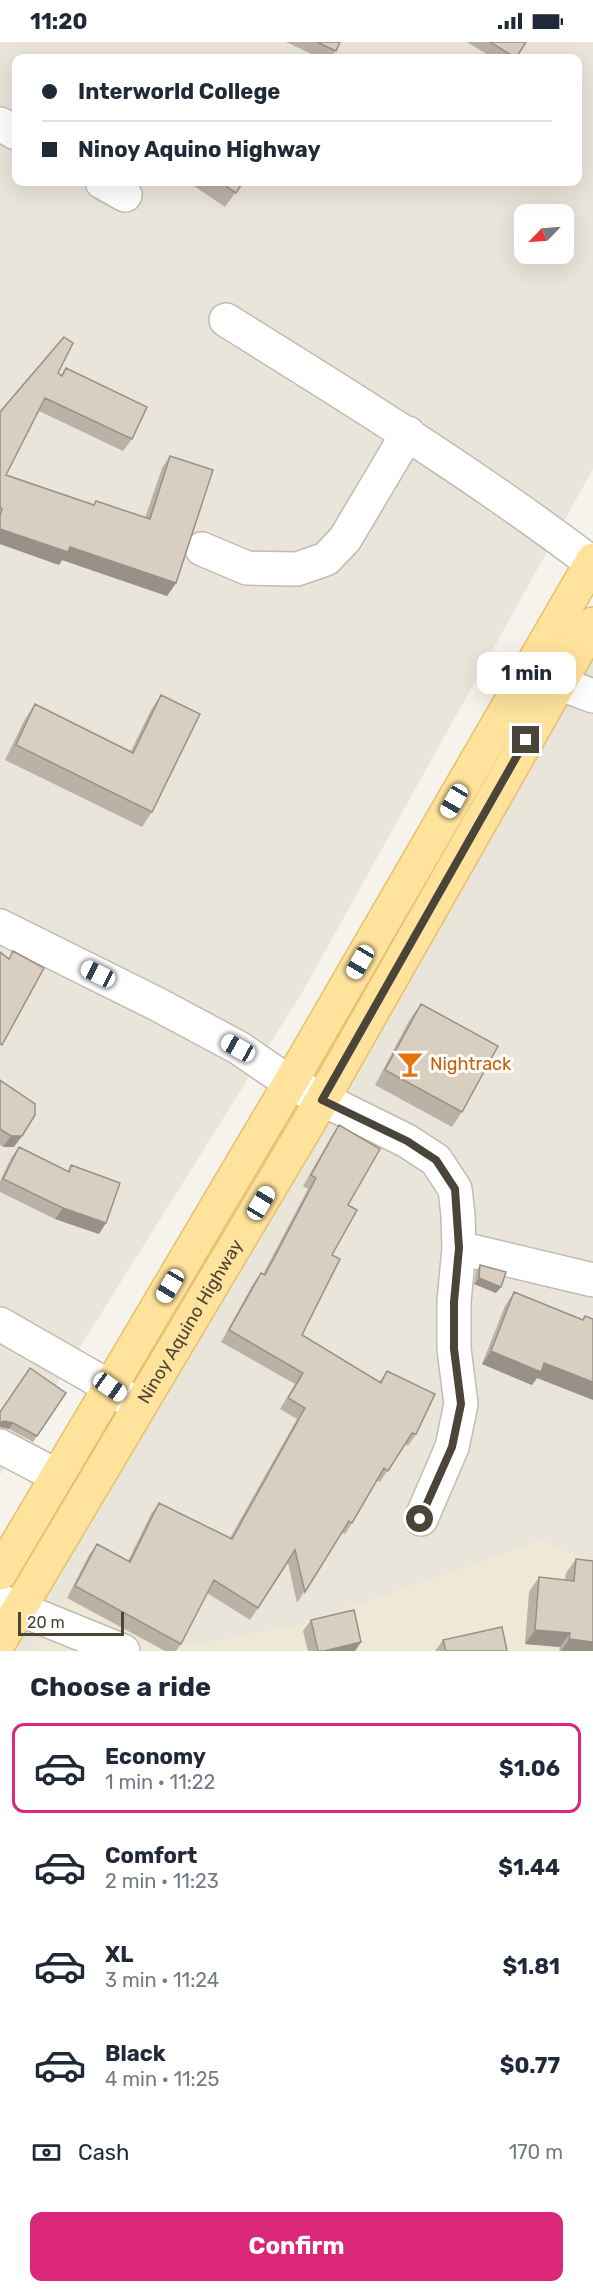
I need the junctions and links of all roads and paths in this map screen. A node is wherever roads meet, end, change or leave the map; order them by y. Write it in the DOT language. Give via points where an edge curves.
graph roads {
  1 [pos="226,320"];
  2 [pos="408,433"];
  3 [pos="202,549"];
  4 [pos="592,562"];
  5 [pos="593,624"];
  6 [pos="558,683"];
  7 [pos="593,696"];
  8 [pos="490,770"];
  9 [pos="0,926"];
  10 [pos="290,1083"];
  11 [pos="322,1100"];
  12 [pos="459,1248"];
  13 [pos="593,1280"];
  14 [pos="0,1324"];
  15 [pos="110,1387"];
  16 [pos="139,1407"];
  17 [pos="0,1446"];
  18 [pos="57,1476"];
  19 [pos="420,1519"];
  20 [pos="0,1574"];
  21 [pos="9,1605"];
  22 [pos="0,1641"];
  23 [pos="123,1651"];
  1 -- 2 [label="street"];
  2 -- 3 [label="street" via="345,539 326,559 297,569 247,568"];
  2 -- 4 [label="street"];
  4 -- 8 [label="main road, Ninoy Aquino Highway"];
  5 -- 6 [label="main road, Ninoy Aquino Highway"];
  6 -- 7 [label="street"];
  6 -- 8 [label="main road, Ninoy Aquino Highway"];
  8 -- 10 [label="main road, Ninoy Aquino Highway"];
  8 -- 11 [label="main road, Ninoy Aquino Highway"];
  9 -- 10 [label="street" via="157,1004 238,1048"];
  10 -- 11 [label="street"];
  10 -- 15 [label="main road, Ninoy Aquino Highway"];
  11 -- 12 [label="street" via="407,1141 436,1160 455,1189"];
  11 -- 16 [label="main road, Ninoy Aquino Highway"];
  12 -- 13 [label="street"];
  12 -- 19 [label="street" via="454,1349 461,1404 452,1447"];
  14 -- 15 [label="street"];
  15 -- 16 [label="street"];
  15 -- 18 [label="main road, Ninoy Aquino Highway"];
  16 -- 21 [label="main road, Ninoy Aquino Highway"];
  17 -- 18 [label="street"];
  18 -- 20 [label="main road, Ninoy Aquino Highway"];
  21 -- 22 [label="main road, Ninoy Aquino Highway"];
  21 -- 23 [label="street"];
}
